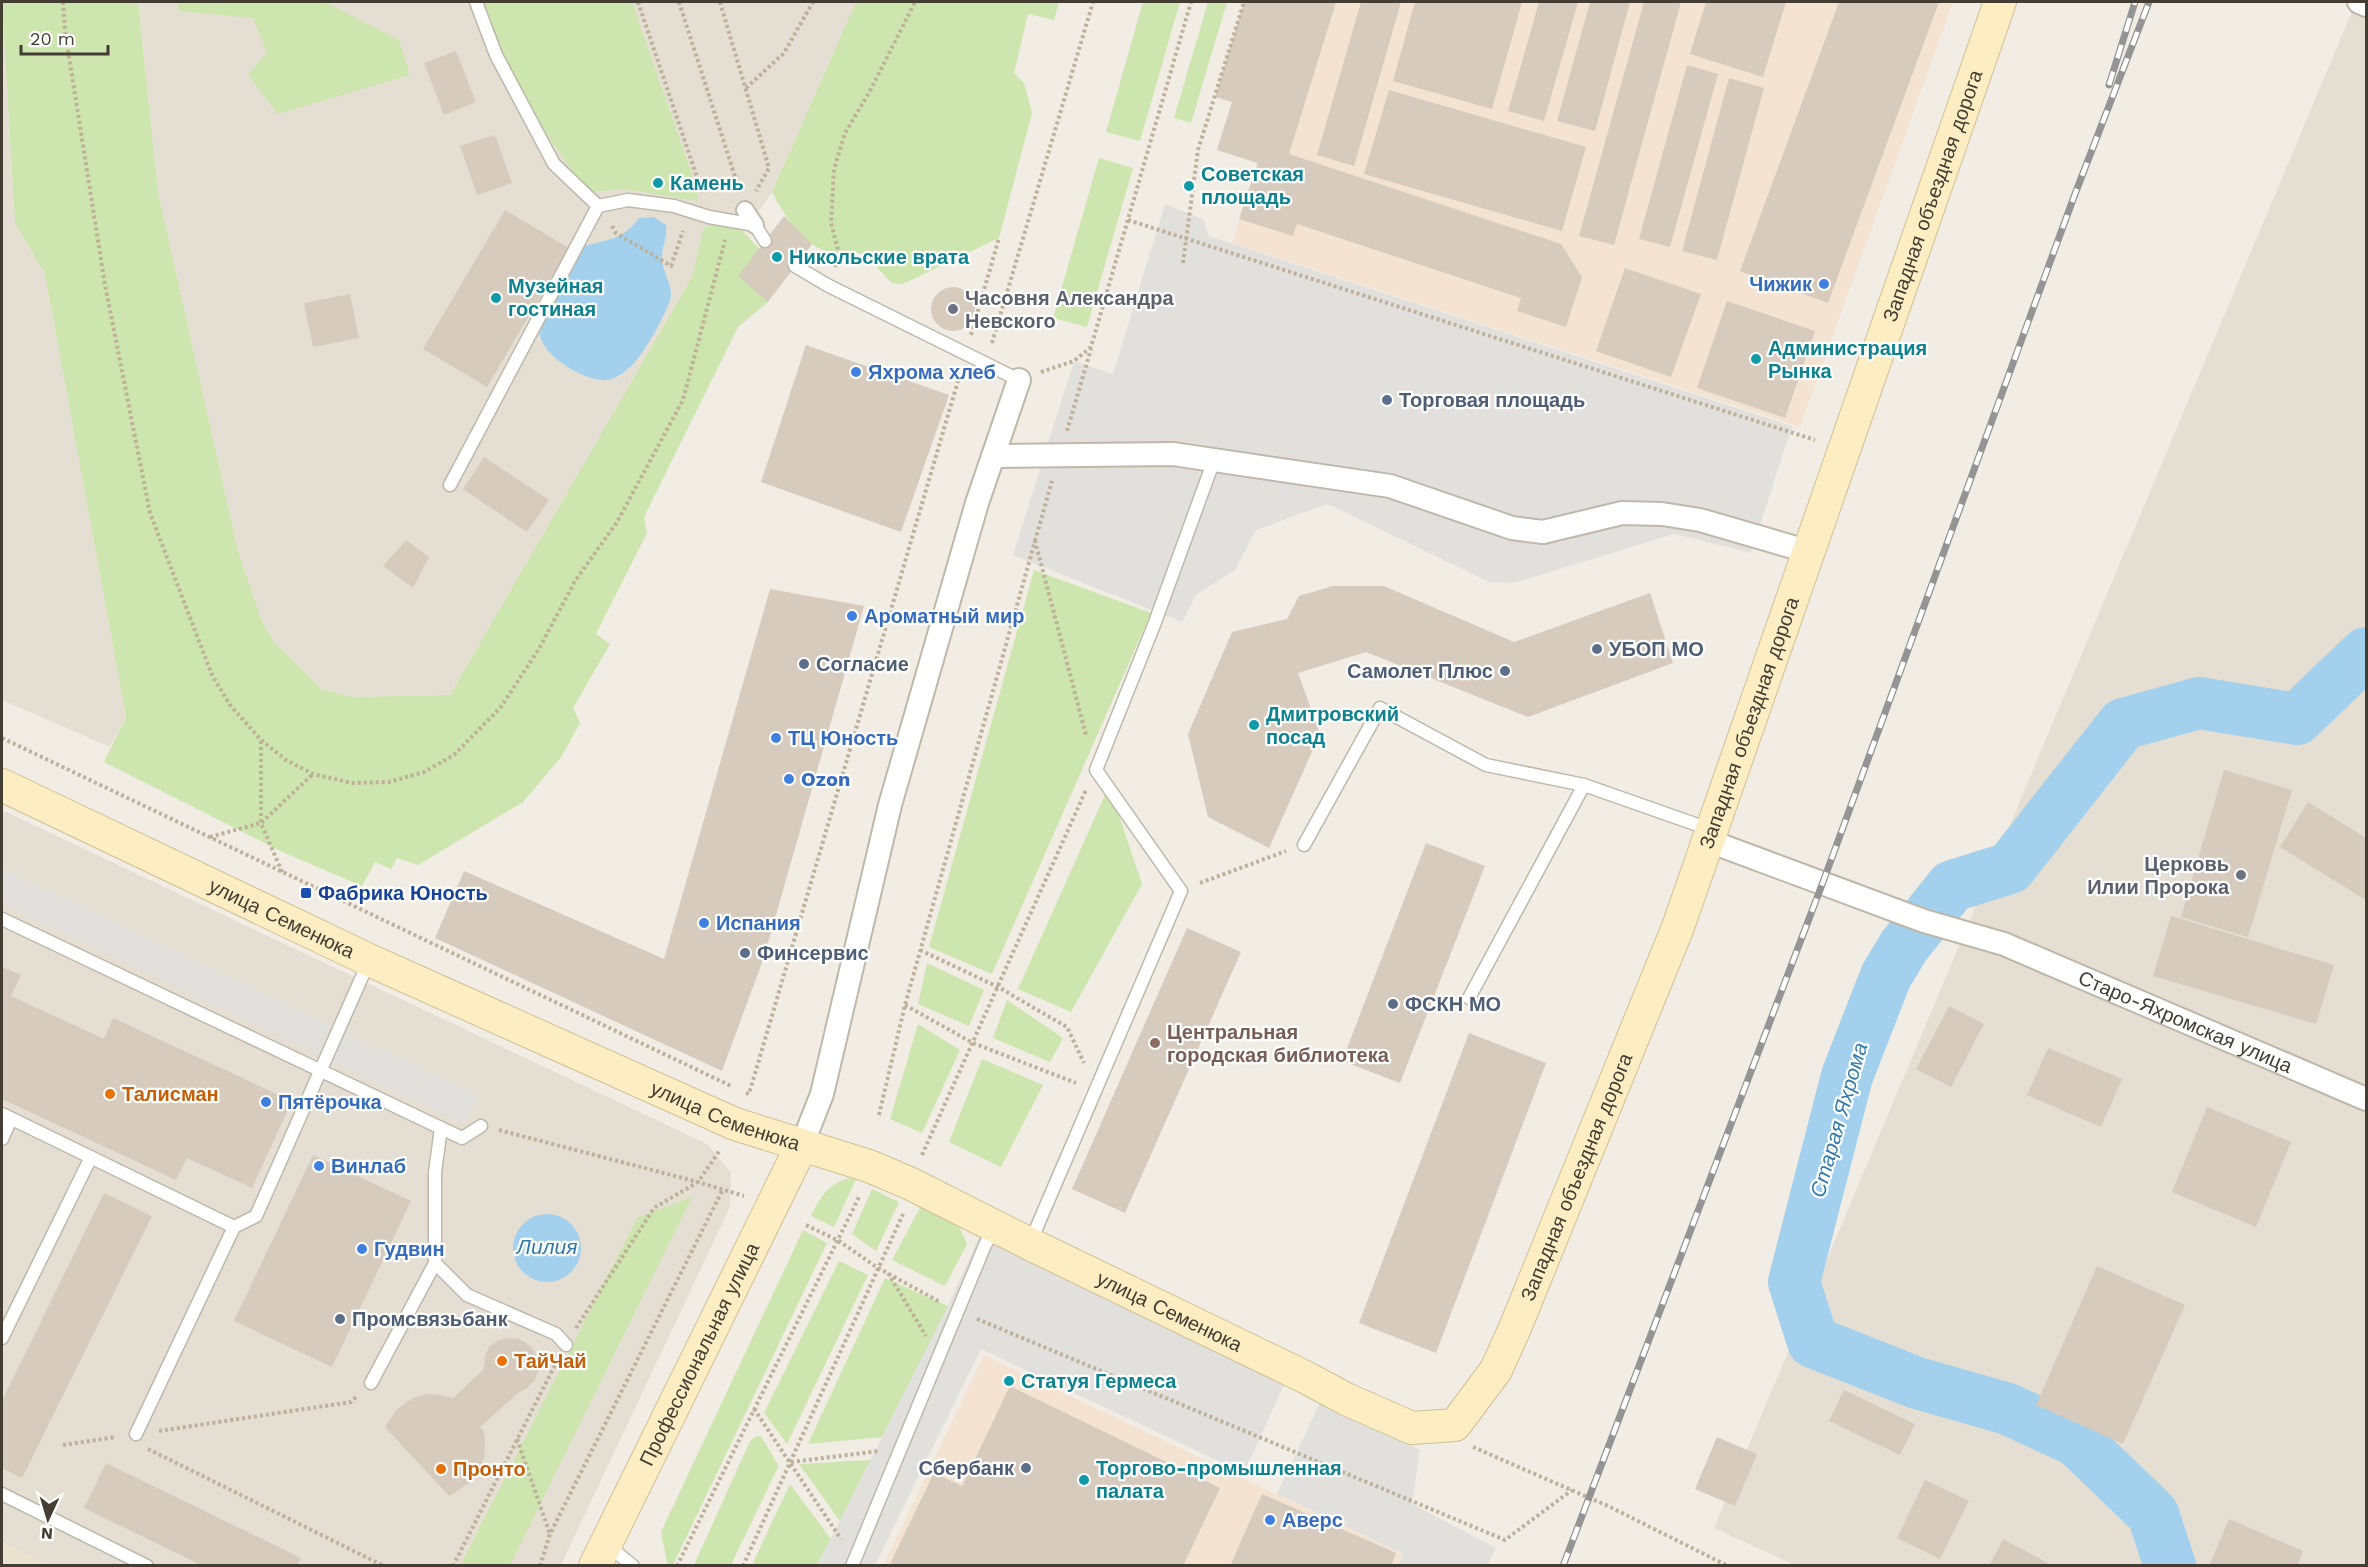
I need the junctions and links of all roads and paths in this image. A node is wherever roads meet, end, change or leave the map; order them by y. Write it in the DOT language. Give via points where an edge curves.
graph roads {
  1 [pos="63,2"];
  2 [pos="476,2"];
  3 [pos="638,2"];
  4 [pos="679,2"];
  5 [pos="720,2"];
  6 [pos="813,2"];
  7 [pos="915,2"];
  8 [pos="1093,2"];
  9 [pos="1191,2"];
  10 [pos="1244,2"];
  11 [pos="2000,2"];
  12 [pos="2359,2"];
  13 [pos="2367,5"];
  14 [pos="746,88"];
  15 [pos="769,168"];
  16 [pos="598,206"];
  17 [pos="745,210"];
  18 [pos="689,211"];
  19 [pos="730,220"];
  20 [pos="1128,220"];
  21 [pos="755,225"];
  22 [pos="616,233"];
  23 [pos="999,237"];
  24 [pos="1186,239"];
  25 [pos="765,241"];
  26 [pos="1183,263"];
  27 [pos="795,266"];
  28 [pos="829,286"];
  29 [pos="965,354"];
  30 [pos="986,364"];
  31 [pos="1019,380"];
  32 [pos="1819,441"];
  33 [pos="993,456"];
  34 [pos="1214,460"];
  35 [pos="450,485"];
  36 [pos="1810,552"];
  37 [pos="2,738"];
  38 [pos="261,740"];
  39 [pos="1096,770"];
  40 [pos="313,774"];
  41 [pos="1584,784"];
  42 [pos="2,785"];
  43 [pos="261,823"];
  44 [pos="1711,836"];
  45 [pos="209,837"];
  46 [pos="1304,845"];
  47 [pos="282,872"];
  48 [pos="1181,891"];
  49 [pos="2,919"];
  50 [pos="920,950"];
  51 [pos="369,960"];
  52 [pos="998,987"];
  53 [pos="1469,999"];
  54 [pos="904,1005"];
  55 [pos="973,1042"];
  56 [pos="319,1070"];
  57 [pos="1096,1091"];
  58 [pos="2367,1099"];
  59 [pos="879,1115"];
  60 [pos="6,1117"];
  61 [pos="481,1125"];
  62 [pos="441,1128"];
  63 [pos="2,1139"];
  64 [pos="802,1145"];
  65 [pos="91,1157"];
  66 [pos="723,1189"];
  67 [pos="863,1189"];
  68 [pos="908,1195"];
  69 [pos="745,1196"];
  70 [pos="806,1224"];
  71 [pos="995,1226"];
  72 [pos="234,1227"];
  73 [pos="839,1240"];
  74 [pos="1030,1244"];
  75 [pos="435,1263"];
  76 [pos="878,1268"];
  77 [pos="887,1273"];
  78 [pos="958,1311"];
  79 [pos="2,1338"];
  80 [pos="566,1345"];
  81 [pos="939,1357"];
  82 [pos="371,1383"];
  83 [pos="754,1409"];
  84 [pos="136,1434"];
  85 [pos="1461,1435"];
  86 [pos="122,1436"];
  87 [pos="517,1439"];
  88 [pos="63,1445"];
  89 [pos="901,1448"];
  90 [pos="790,1462"];
  91 [pos="1572,1490"];
  92 [pos="2,1494"];
  93 [pos="550,1534"];
  94 [pos="600,1555"];
  95 [pos="854,1563"];
  96 [pos="147,1566"];
  97 [pos="384,1566"];
  98 [pos="540,1566"];
  99 [pos="633,1566"];
  100 [pos="678,1566"];
  101 [pos="743,1566"];
  102 [pos="1728,1566"];
  1 -- 38 [label="path" via="64,31 105,285 150,513 212,675 230,705"];
  2 -- 16 [label="lane" via="495,55 554,164"];
  3 -- 17 [label="path" via="705,198"];
  4 -- 17 [label="path"];
  5 -- 14 [label="path"];
  6 -- 14 [label="path" via="784,53"];
  7 -- 28 [label="path" via="842,142 834,169 831,223 839,254"];
  8 -- 30 [label="path"];
  9 -- 20 [label="path"];
  10 -- 24 [label="path" via="1198,150"];
  11 -- 36 [label="main road, Западная объездная дорога"];
  12 -- 13 [label="street"];
  14 -- 15 [label="path"];
  16 -- 18 [label="lane" via="628,200"];
  16 -- 35 [label="lane"];
  17 -- 21 [label="street"];
  18 -- 19 [label="lane"];
  18 -- 22 [label="path" via="671,266"];
  19 -- 21 [label="lane"];
  19 -- 40 [label="path" via="683,400 617,522 575,581 540,647 501,707 454,755 424,772 389,782 352,783"];
  20 -- 24 [label="path"];
  20 -- 31 [label="path" via="1091,347 1074,361"];
  21 -- 25 [label="lane"];
  23 -- 29 [label="path"];
  24 -- 26 [label="path"];
  24 -- 32 [label="path"];
  27 -- 28 [label="lane"];
  28 -- 29 [label="lane"];
  29 -- 30 [label="lane"];
  29 -- 47 [label="path" via="749,1094"];
  30 -- 31 [label="lane"];
  31 -- 33 [label="street"];
  33 -- 34 [label="street" via="1173,454"];
  33 -- 64 [label="street" via="890,805 822,1094"];
  34 -- 36 [label="street" via="1390,486 1512,528 1543,532 1622,513 1662,514 1700,520"];
  34 -- 39 [label="lane"];
  36 -- 44 [label="main road, Западная объездная дорога"];
  37 -- 45 [label="path"];
  38 -- 40 [label="path" via="286,760"];
  38 -- 43 [label="path"];
  39 -- 48 [label="lane"];
  39 -- 50 [label="path" via="1035,541"];
  39 -- 52 [label="path"];
  40 -- 43 [label="path"];
  41 -- 44 [label="lane"];
  41 -- 46 [label="lane" via="1486,765 1380,708"];
  41 -- 53 [label="lane"];
  42 -- 51 [label="main road, улица Семенюка"];
  43 -- 45 [label="path"];
  43 -- 47 [label="path"];
  44 -- 58 [label="street, Старо-Яхромская улица" via="1924,921 2004,944"];
  44 -- 85 [label="main road, Западная объездная дорога" via="1678,927 1515,1328"];
  45 -- 47 [label="path"];
  46 -- 48 [label="path"];
  48 -- 57 [label="lane"];
  49 -- 56 [label="lane"];
  50 -- 52 [label="path"];
  50 -- 54 [label="path"];
  51 -- 56 [label="lane"];
  51 -- 64 [label="main road, улица Семенюка" via="735,1124"];
  52 -- 55 [label="path"];
  52 -- 57 [label="path" via="1067,1027"];
  54 -- 55 [label="path"];
  54 -- 59 [label="path"];
  55 -- 57 [label="path"];
  55 -- 68 [label="path"];
  56 -- 62 [label="lane"];
  56 -- 72 [label="lane" via="256,1216"];
  57 -- 74 [label="lane"];
  60 -- 63 [label="lane"];
  60 -- 65 [label="lane"];
  61 -- 62 [label="lane" via="462,1138"];
  61 -- 66 [label="path"];
  62 -- 75 [label="lane" via="435,1172"];
  64 -- 68 [label="main road, улица Семенюка" via="869,1166"];
  64 -- 94 [label="main road, Профессиональная улица"];
  65 -- 72 [label="lane"];
  65 -- 79 [label="lane"];
  66 -- 69 [label="path"];
  66 -- 93 [label="path"];
  67 -- 73 [label="path"];
  68 -- 71 [label="main road, улица Семенюка"];
  68 -- 76 [label="path"];
  70 -- 73 [label="path"];
  71 -- 74 [label="main road, улица Семенюка"];
  71 -- 78 [label="lane"];
  72 -- 84 [label="lane"];
  73 -- 76 [label="path"];
  73 -- 83 [label="path"];
  74 -- 85 [label="main road, улица Семенюка" via="1346,1399 1412,1428"];
  75 -- 80 [label="lane" via="467,1295 556,1334"];
  75 -- 82 [label="lane"];
  76 -- 77 [label="path"];
  76 -- 90 [label="path"];
  77 -- 78 [label="path"];
  77 -- 81 [label="path"];
  78 -- 81 [label="lane"];
  78 -- 91 [label="path" via="1505,1540"];
  81 -- 89 [label="lane"];
  82 -- 84 [label="path" via="351,1402"];
  83 -- 90 [label="path"];
  83 -- 100 [label="path"];
  84 -- 86 [label="path"];
  85 -- 91 [label="path"];
  86 -- 88 [label="path"];
  86 -- 97 [label="path"];
  87 -- 93 [label="path"];
  89 -- 90 [label="path"];
  89 -- 95 [label="lane"];
  90 -- 95 [label="path"];
  90 -- 101 [label="path"];
  91 -- 102 [label="path"];
  92 -- 96 [label="lane"];
  93 -- 98 [label="path"];
  94 -- 99 [label="lane"];
}
